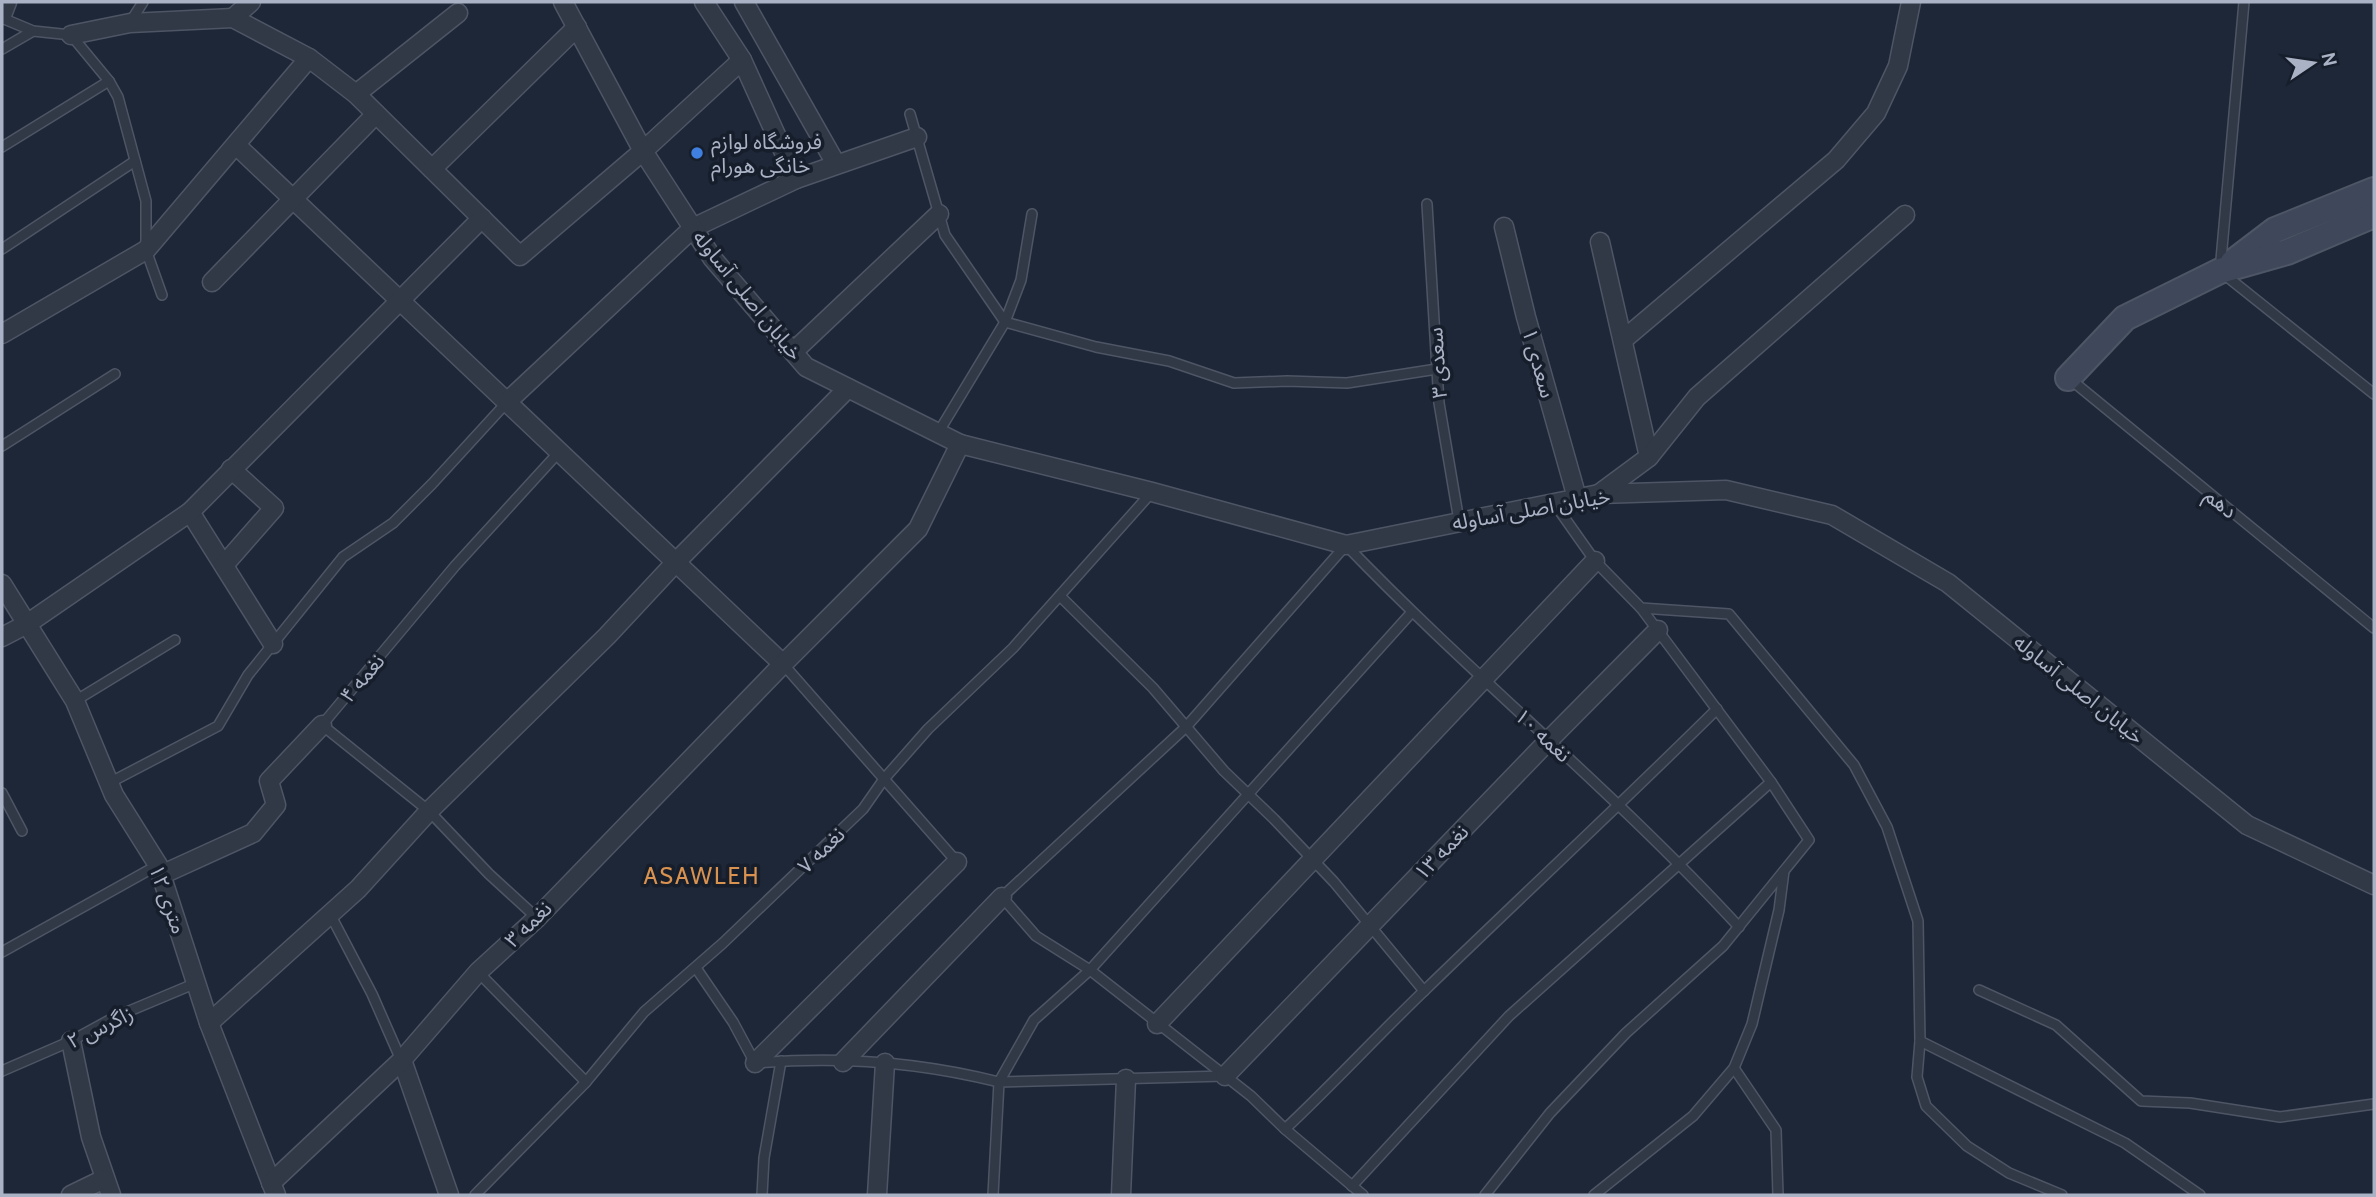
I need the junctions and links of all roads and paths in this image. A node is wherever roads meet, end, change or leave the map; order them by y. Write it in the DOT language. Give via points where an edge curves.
graph roads {
  1 [pos="7,2"];
  2 [pos="143,2"];
  3 [pos="251,2"];
  4 [pos="563,2"];
  5 [pos="704,2"];
  6 [pos="744,2"];
  7 [pos="1911,2"];
  8 [pos="2244,2"];
  9 [pos="458,13"];
  10 [pos="2,17"];
  11 [pos="233,18"];
  12 [pos="130,23"];
  13 [pos="577,27"];
  14 [pos="33,31"];
  15 [pos="71,35"];
  16 [pos="2,49"];
  17 [pos="309,58"];
  18 [pos="742,60"];
  19 [pos="109,81"];
  20 [pos="356,94"];
  21 [pos="376,114"];
  22 [pos="910,114"];
  23 [pos="917,137"];
  24 [pos="236,145"];
  25 [pos="2,147"];
  26 [pos="643,151"];
  27 [pos="135,161"];
  28 [pos="836,164"];
  29 [pos="432,169"];
  30 [pos="796,178"];
  31 [pos="2374,190"];
  32 [pos="293,199"];
  33 [pos="1427,204"];
  34 [pos="939,214"];
  35 [pos="1032,214"];
  36 [pos="1905,215"];
  37 [pos="2374,215"];
  38 [pos="482,218"];
  39 [pos="1504,227"];
  40 [pos="693,228"];
  41 [pos="1600,242"];
  42 [pos="2,249"];
  43 [pos="146,250"];
  44 [pos="2220,271"];
  45 [pos="212,282"];
  46 [pos="162,295"];
  47 [pos="400,302"];
  48 [pos="1005,322"];
  49 [pos="2,334"];
  50 [pos="1623,340"];
  51 [pos="793,352"];
  52 [pos="1437,369"];
  53 [pos="115,374"];
  54 [pos="2068,378"];
  55 [pos="848,388"];
  56 [pos="2374,394"];
  57 [pos="508,401"];
  58 [pos="938,433"];
  59 [pos="960,444"];
  60 [pos="2,446"];
  61 [pos="560,451"];
  62 [pos="1649,457"];
  63 [pos="231,469"];
  64 [pos="1152,492"];
  65 [pos="1599,494"];
  66 [pos="1577,498"];
  67 [pos="1554,502"];
  68 [pos="190,512"];
  69 [pos="1459,521"];
  70 [pos="1346,545"];
  71 [pos="1595,561"];
  72 [pos="676,562"];
  73 [pos="224,565"];
  74 [pos="2,584"];
  75 [pos="1060,596"];
  76 [pos="1642,608"];
  77 [pos="1412,612"];
  78 [pos="27,624"];
  79 [pos="2374,628"];
  80 [pos="1658,631"];
  81 [pos="2,637"];
  82 [pos="175,640"];
  83 [pos="273,644"];
  84 [pos="783,664"];
  85 [pos="1483,678"];
  86 [pos="75,701"];
  87 [pos="1717,709"];
  88 [pos="322,725"];
  89 [pos="1186,726"];
  90 [pos="1549,740"];
  91 [pos="884,779"];
  92 [pos="1771,782"];
  93 [pos="110,783"];
  94 [pos="2,793"];
  95 [pos="1248,793"];
  96 [pos="1619,806"];
  97 [pos="429,811"];
  98 [pos="22,831"];
  99 [pos="1314,860"];
  100 [pos="957,862"];
  101 [pos="1681,864"];
  102 [pos="159,870"];
  103 [pos="1784,871"];
  104 [pos="2374,885"];
  105 [pos="1002,897"];
  106 [pos="330,914"];
  107 [pos="537,918"];
  108 [pos="1370,925"];
  109 [pos="1739,927"];
  110 [pos="2,952"];
  111 [pos="696,968"];
  112 [pos="1090,970"];
  113 [pos="478,972"];
  114 [pos="198,983"];
  115 [pos="1979,990"];
  116 [pos="1424,991"];
  117 [pos="209,1023"];
  118 [pos="1157,1024"];
  119 [pos="72,1041"];
  120 [pos="1920,1041"];
  121 [pos="402,1060"];
  122 [pos="781,1061"];
  123 [pos="843,1062"];
  124 [pos="755,1063"];
  125 [pos="885,1063"];
  126 [pos="1734,1068"];
  127 [pos="2,1071"];
  128 [pos="1226,1076"];
  129 [pos="1126,1079"];
  130 [pos="586,1082"];
  131 [pos="999,1082"];
  132 [pos="2374,1104"];
  133 [pos="1285,1129"];
  134 [pos="1352,1186"];
  135 [pos="108,1187"];
  136 [pos="274,1189"];
  137 [pos="71,1195"];
  138 [pos="449,1195"];
  139 [pos="475,1195"];
  140 [pos="761,1195"];
  141 [pos="877,1195"];
  142 [pos="993,1195"];
  143 [pos="1121,1195"];
  144 [pos="1363,1195"];
  145 [pos="1485,1195"];
  146 [pos="1594,1195"];
  147 [pos="1778,1195"];
  148 [pos="2062,1195"];
  149 [pos="2200,1195"];
  1 -- 10 [label="street"];
  2 -- 12 [label="lane"];
  3 -- 11 [label="street"];
  4 -- 13 [label="street, خیابان اصلی آساوله"];
  5 -- 18 [label="street"];
  6 -- 28 [label="street"];
  7 -- 50 [label="street" via="1898,66 1876,113 1836,160"];
  8 -- 44 [label="lane"];
  9 -- 20 [label="street"];
  10 -- 14 [label="lane"];
  11 -- 12 [label="street"];
  11 -- 17 [label="street"];
  12 -- 15 [label="street"];
  13 -- 26 [label="street, خیابان اصلی آساوله"];
  13 -- 29 [label="street"];
  14 -- 15 [label="lane"];
  14 -- 16 [label="lane"];
  15 -- 19 [label="lane"];
  17 -- 20 [label="street"];
  17 -- 24 [label="street"];
  18 -- 26 [label="street"];
  18 -- 30 [label="street"];
  19 -- 25 [label="lane"];
  19 -- 27 [label="lane" via="118,97"];
  20 -- 21 [label="street"];
  21 -- 29 [label="street"];
  21 -- 32 [label="street"];
  22 -- 23 [label="lane"];
  23 -- 28 [label="street"];
  23 -- 34 [label="lane"];
  24 -- 32 [label="street"];
  24 -- 43 [label="street"];
  26 -- 38 [label="street" via="520,256"];
  26 -- 40 [label="street, خیابان اصلی آساوله"];
  27 -- 42 [label="lane"];
  27 -- 43 [label="lane" via="146,201"];
  28 -- 30 [label="street"];
  29 -- 38 [label="street"];
  30 -- 40 [label="street"];
  31 -- 44 [label="street" via="2275,230"];
  32 -- 45 [label="street"];
  32 -- 47 [label="street"];
  33 -- 52 [label="lane, سعدی ۳"];
  34 -- 48 [label="lane" via="945,235"];
  34 -- 51 [label="street"];
  35 -- 48 [label="lane" via="1021,281"];
  36 -- 62 [label="street" via="1697,397"];
  37 -- 44 [label="street" via="2287,252"];
  38 -- 47 [label="street"];
  39 -- 66 [label="street, سعدی ۱"];
  40 -- 51 [label="street, خیابان اصلی آساوله" via="713,259"];
  40 -- 57 [label="street"];
  41 -- 50 [label="street"];
  43 -- 46 [label="lane"];
  43 -- 49 [label="street"];
  44 -- 54 [label="street" via="2124,318"];
  44 -- 56 [label="lane"];
  47 -- 57 [label="street"];
  47 -- 63 [label="street"];
  48 -- 52 [label="lane" via="1169,362 1234,383 1347,383"];
  48 -- 58 [label="lane"];
  50 -- 62 [label="street"];
  51 -- 55 [label="street, خیابان اصلی آساوله" via="806,367"];
  52 -- 69 [label="lane, سعدی ۳"];
  53 -- 60 [label="lane"];
  54 -- 79 [label="lane, دهم"];
  55 -- 58 [label="street, خیابان اصلی آساوله"];
  55 -- 72 [label="street"];
  57 -- 61 [label="street"];
  57 -- 83 [label="lane" via="393,523 342,557"];
  58 -- 59 [label="street, خیابان اصلی آساوله"];
  59 -- 64 [label="street, خیابان اصلی آساوله"];
  59 -- 84 [label="street" via="918,529"];
  61 -- 72 [label="street"];
  61 -- 88 [label="lane, نغمه ۴" via="455,566"];
  62 -- 65 [label="street"];
  63 -- 68 [label="street"];
  63 -- 73 [label="street" via="274,508"];
  64 -- 70 [label="street, خیابان اصلی آساوله"];
  64 -- 75 [label="lane, نغمه ۷"];
  65 -- 66 [label="street, خیابان اصلی آساوله"];
  65 -- 104 [label="street, خیابان اصلی آساوله" via="1726,490 1832,515 1948,583 2247,825"];
  66 -- 67 [label="street, خیابان اصلی آساوله"];
  67 -- 69 [label="street, خیابان اصلی آساوله"];
  67 -- 71 [label="lane"];
  68 -- 73 [label="street"];
  68 -- 78 [label="street"];
  69 -- 70 [label="street, خیابان اصلی آساوله"];
  70 -- 77 [label="lane, نغمه ۱۰"];
  70 -- 89 [label="lane"];
  71 -- 76 [label="lane"];
  71 -- 85 [label="street"];
  72 -- 84 [label="street"];
  72 -- 97 [label="street"];
  73 -- 83 [label="street"];
  74 -- 78 [label="street, ۱۲ متری"];
  75 -- 89 [label="lane"];
  75 -- 91 [label="lane, نغمه ۷"];
  76 -- 80 [label="lane"];
  76 -- 120 [label="lane" via="1729,614 1854,765 1887,827 1918,921"];
  77 -- 85 [label="lane, نغمه ۱۰"];
  77 -- 95 [label="lane"];
  78 -- 81 [label="street"];
  78 -- 86 [label="street, ۱۲ متری"];
  80 -- 87 [label="lane"];
  80 -- 90 [label="street, نغمه ۱۳"];
  82 -- 86 [label="lane"];
  83 -- 93 [label="lane" via="218,726"];
  84 -- 91 [label="lane"];
  84 -- 107 [label="street, نغمه ۳"];
  85 -- 90 [label="lane, نغمه ۱۰"];
  85 -- 99 [label="street"];
  86 -- 93 [label="street, ۱۲ متری"];
  87 -- 92 [label="lane"];
  87 -- 96 [label="lane"];
  88 -- 97 [label="lane"];
  88 -- 102 [label="street, نغمه ۴" via="268,781 276,805 253,833"];
  89 -- 95 [label="lane"];
  89 -- 105 [label="lane"];
  90 -- 96 [label="lane, نغمه ۱۰"];
  90 -- 108 [label="street, نغمه ۱۳"];
  91 -- 100 [label="lane"];
  91 -- 111 [label="lane, نغمه ۷" via="863,809"];
  92 -- 101 [label="lane"];
  92 -- 103 [label="lane" via="1809,840"];
  93 -- 102 [label="street, ۱۲ متری"];
  94 -- 98 [label="lane"];
  95 -- 99 [label="lane"];
  95 -- 112 [label="lane"];
  96 -- 101 [label="lane, نغمه ۱۰"];
  96 -- 116 [label="lane"];
  97 -- 106 [label="street"];
  97 -- 107 [label="lane"];
  99 -- 108 [label="lane"];
  99 -- 118 [label="street"];
  100 -- 124 [label="street"];
  101 -- 109 [label="lane, نغمه ۱۰"];
  101 -- 134 [label="lane" via="1509,1016"];
  102 -- 110 [label="lane"];
  102 -- 114 [label="street, ۱۲ متری"];
  103 -- 109 [label="lane"];
  103 -- 126 [label="lane" via="1752,1024"];
  105 -- 112 [label="lane" via="1036,936"];
  105 -- 123 [label="street"];
  106 -- 117 [label="street"];
  106 -- 121 [label="lane"];
  107 -- 113 [label="street, نغمه ۳"];
  108 -- 116 [label="lane"];
  108 -- 128 [label="street, نغمه ۱۳"];
  109 -- 145 [label="lane" via="1626,1033 1550,1113"];
  111 -- 124 [label="lane"];
  111 -- 130 [label="lane, نغمه ۷" via="644,1012"];
  112 -- 118 [label="lane"];
  112 -- 131 [label="lane" via="1034,1020"];
  113 -- 121 [label="street, نغمه ۳"];
  113 -- 130 [label="lane"];
  114 -- 117 [label="street, ۱۲ متری"];
  114 -- 119 [label="lane, زاگرس ۲" via="115,1017"];
  115 -- 132 [label="lane" via="2056,1025 2141,1101 2190,1103 2280,1117"];
  116 -- 133 [label="lane"];
  117 -- 136 [label="street, ۱۲ متری"];
  118 -- 128 [label="lane"];
  119 -- 127 [label="lane, زاگرس ۲"];
  119 -- 135 [label="street" via="91,1137"];
  120 -- 148 [label="lane" via="1917,1077 1927,1106 1967,1146 2009,1173"];
  120 -- 149 [label="lane" via="2125,1143"];
  121 -- 136 [label="street, نغمه ۳"];
  121 -- 138 [label="street"];
  122 -- 123 [label="lane"];
  122 -- 124 [label="lane"];
  122 -- 140 [label="lane"];
  123 -- 125 [label="lane"];
  125 -- 131 [label="lane"];
  125 -- 141 [label="street"];
  126 -- 146 [label="lane" via="1693,1116"];
  126 -- 147 [label="lane" via="1776,1130"];
  128 -- 129 [label="lane"];
  128 -- 133 [label="lane"];
  129 -- 131 [label="lane"];
  129 -- 143 [label="street"];
  130 -- 139 [label="lane, نغمه ۷"];
  131 -- 142 [label="lane"];
  133 -- 134 [label="lane"];
  134 -- 144 [label="lane"];
  135 -- 137 [label="street"];
}
